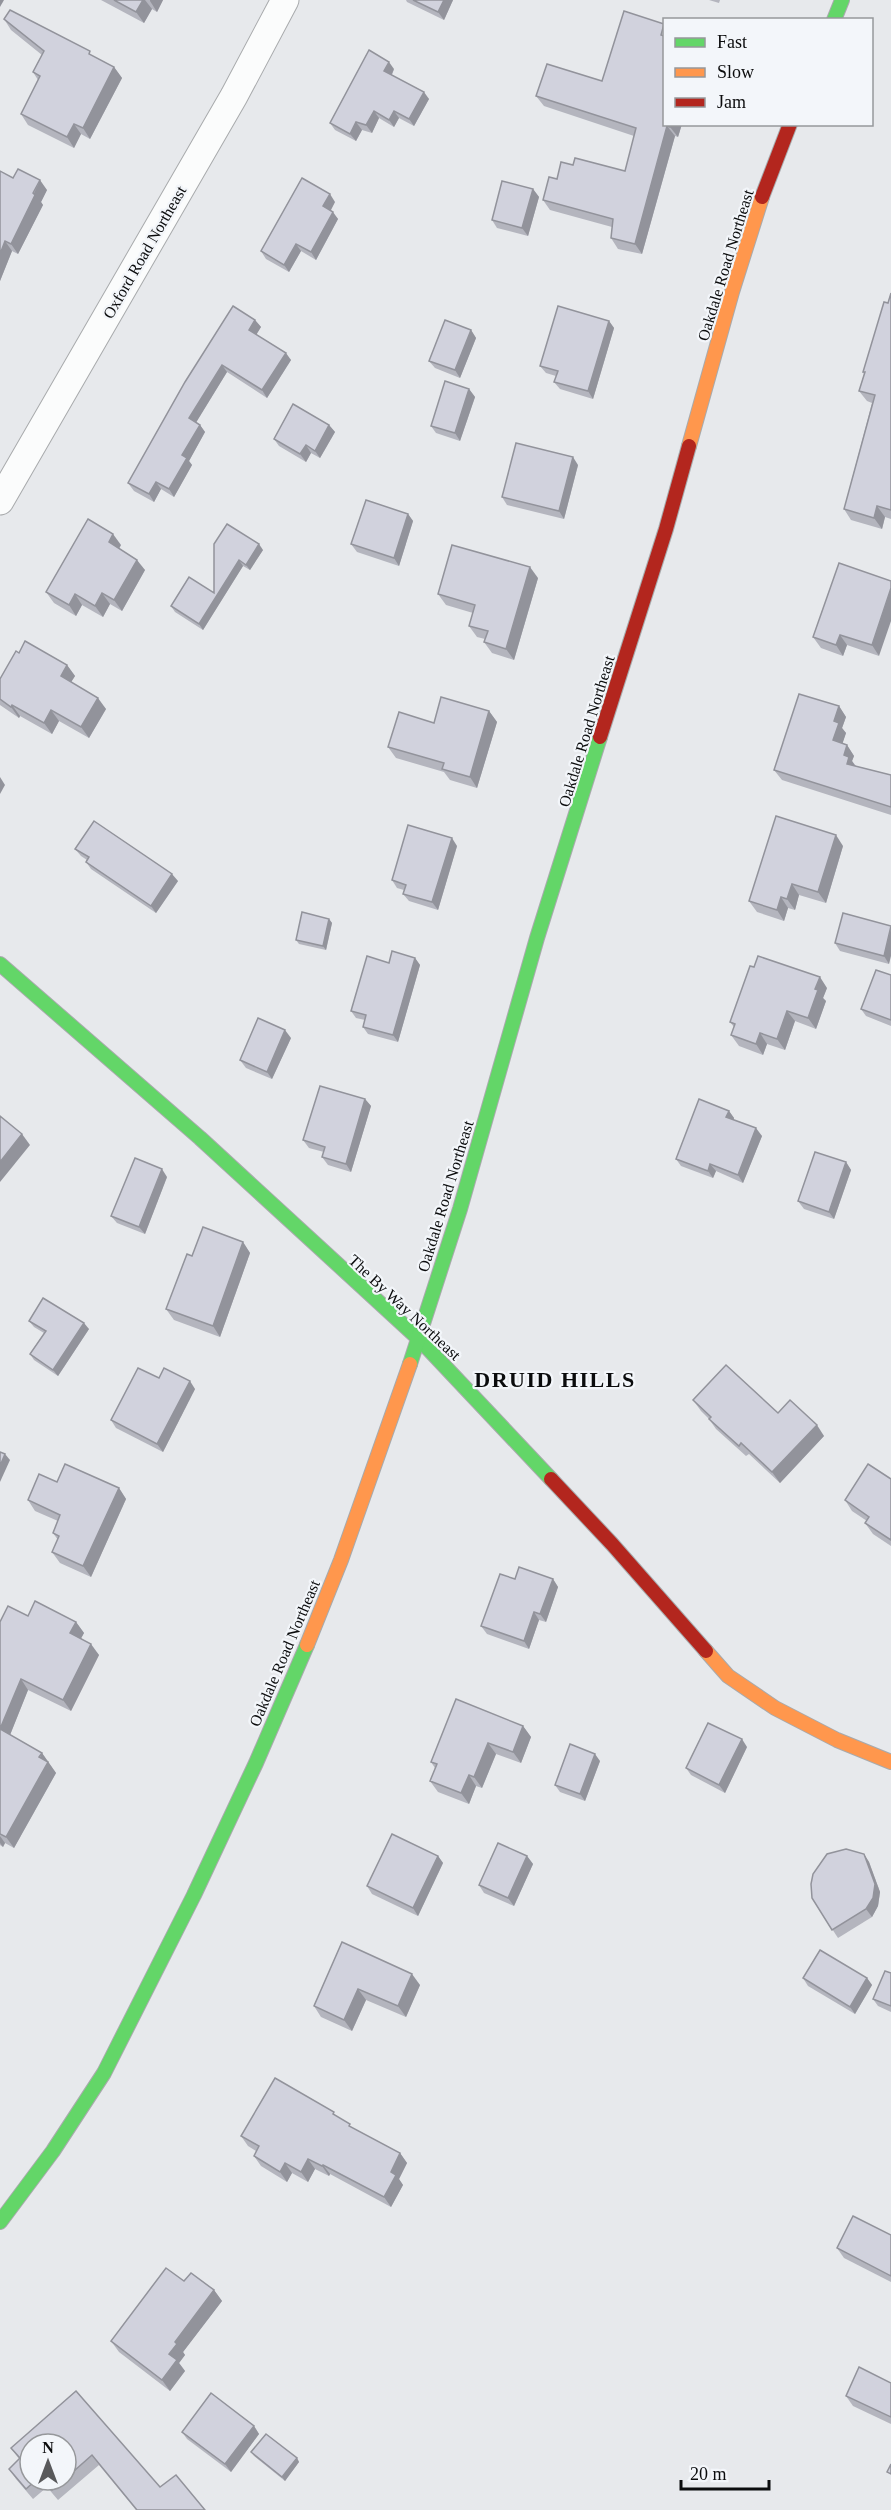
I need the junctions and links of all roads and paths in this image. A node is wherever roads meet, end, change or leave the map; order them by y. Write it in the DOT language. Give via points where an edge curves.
graph roads {
  1 [pos="285,0"];
  2 [pos="842,0"];
  3 [pos="835,18"];
  4 [pos="789,126"];
  5 [pos="0,501"];
  6 [pos="0,964"];
  7 [pos="419,1339"];
  8 [pos="891,1762"];
  9 [pos="0,2222"];
  1 -- 5 [label="street, Oxford Road Northeast" via="234,96"];
  2 -- 3 [label="street"];
  4 -- 7 [label="street, Oakdale Road Northeast" via="732,292 666,529 537,938"];
  6 -- 7 [label="street, The By Way Northeast" via="192,1131"];
  7 -- 8 [label="street, The By Way Northeast" via="612,1544 728,1676 784,1713"];
  7 -- 9 [label="street, Oakdale Road Northeast" via="303,1655 194,1895 104,2073"];
}
